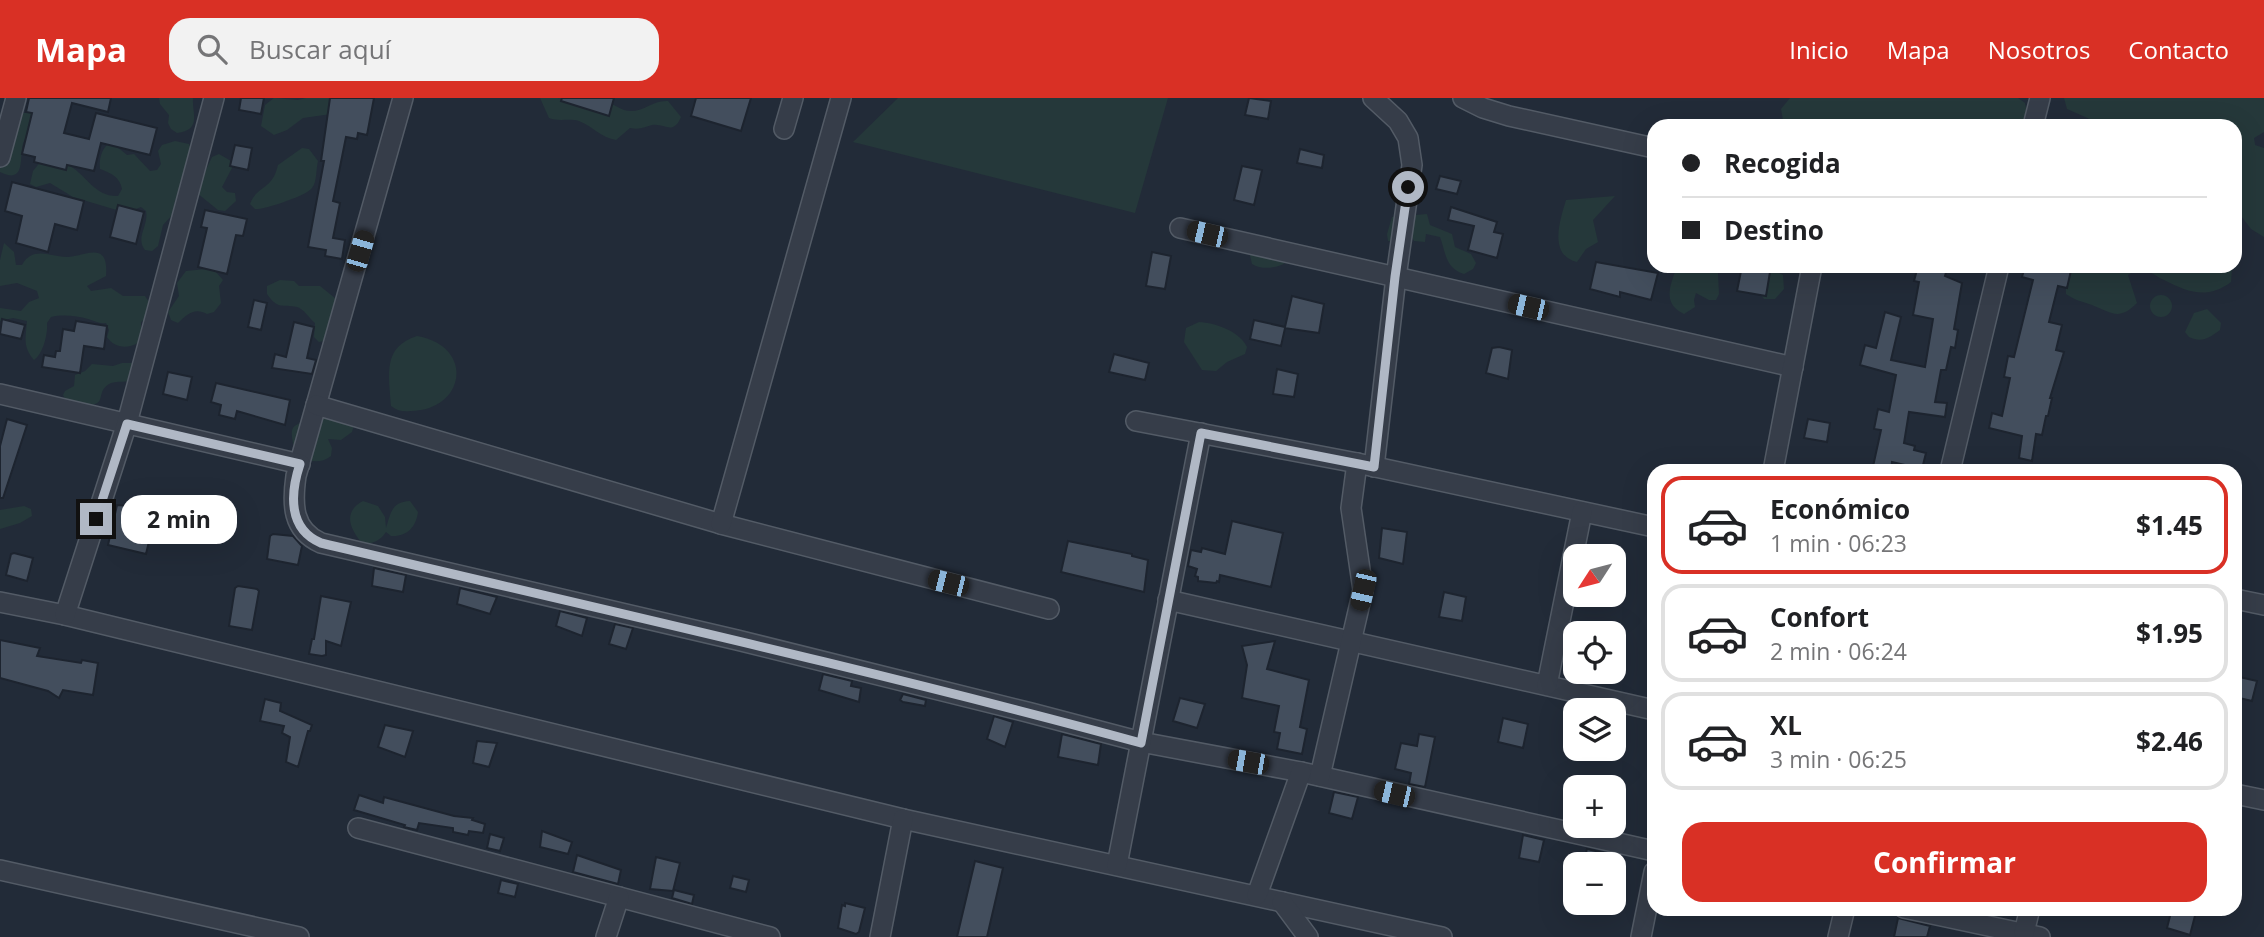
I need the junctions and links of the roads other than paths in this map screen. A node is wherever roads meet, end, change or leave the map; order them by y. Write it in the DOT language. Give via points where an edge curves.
graph roads {
  1 [pos="16,98"];
  2 [pos="214,98"];
  3 [pos="404,98"];
  4 [pos="793,98"];
  5 [pos="841,98"];
  6 [pos="1373,98"];
  7 [pos="1463,98"];
  8 [pos="2040,98"];
  9 [pos="2035,119"];
  10 [pos="783,128"];
  11 [pos="1647,146"];
  12 [pos="0,157"];
  13 [pos="1180,228"];
  14 [pos="1811,273"];
  15 [pos="1997,273"];
  16 [pos="1395,277"];
  17 [pos="1793,367"];
  18 [pos="0,394"];
  19 [pos="316,405"];
  20 [pos="1136,421"];
  21 [pos="127,424"];
  22 [pos="1201,433"];
  23 [pos="300,464"];
  24 [pos="1774,464"];
  25 [pos="1952,464"];
  26 [pos="1366,465"];
  27 [pos="1582,512"];
  28 [pos="721,524"];
  29 [pos="1647,526"];
  30 [pos="1168,600"];
  31 [pos="2242,600"];
  32 [pos="0,602"];
  33 [pos="2264,605"];
  34 [pos="1049,609"];
  35 [pos="65,615"];
  36 [pos="1350,641"];
  37 [pos="1547,685"];
  38 [pos="1647,708"];
  39 [pos="1141,743"];
  40 [pos="1311,774"];
  41 [pos="2242,795"];
  42 [pos="2264,800"];
  43 [pos="903,818"];
  44 [pos="358,828"];
  45 [pos="1647,849"];
  46 [pos="1117,865"];
  47 [pos="0,870"];
  48 [pos="1257,895"];
  49 [pos="619,897"];
  50 [pos="1282,901"];
  51 [pos="1647,907"];
  52 [pos="1843,916"];
  53 [pos="1942,916"];
  54 [pos="2031,916"];
  55 [pos="218,928"];
  56 [pos="2032,935"];
  57 [pos="299,937"];
  58 [pos="606,937"];
  59 [pos="770,937"];
  60 [pos="880,937"];
  61 [pos="1308,937"];
  62 [pos="1442,937"];
  63 [pos="1641,937"];
  64 [pos="1838,937"];
  1 -- 12 [label="street"];
  2 -- 21 [label="street"];
  3 -- 19 [label="street"];
  4 -- 10 [label="street"];
  5 -- 28 [label="street"];
  6 -- 16 [label="street" via="1403,129 1412,165"];
  7 -- 11 [label="street" via="1509,116"];
  8 -- 9 [label="street"];
  13 -- 16 [label="street"];
  14 -- 17 [label="street"];
  15 -- 25 [label="street"];
  16 -- 17 [label="street"];
  16 -- 26 [label="street"];
  17 -- 24 [label="street"];
  18 -- 21 [label="street"];
  19 -- 23 [label="street"];
  19 -- 28 [label="street"];
  20 -- 22 [label="street"];
  21 -- 23 [label="street"];
  21 -- 35 [label="street"];
  22 -- 26 [label="street"];
  22 -- 30 [label="street"];
  23 -- 39 [label="street" via="293,503 296,515 300,528 321,543 737,640"];
  26 -- 27 [label="street"];
  26 -- 36 [label="street" via="1351,508 1363,590"];
  27 -- 29 [label="street"];
  27 -- 37 [label="street"];
  28 -- 34 [label="street"];
  30 -- 36 [label="street"];
  30 -- 39 [label="street"];
  31 -- 33 [label="street"];
  32 -- 35 [label="street"];
  35 -- 43 [label="street"];
  36 -- 37 [label="street"];
  36 -- 40 [label="street"];
  37 -- 38 [label="street"];
  39 -- 40 [label="street"];
  39 -- 46 [label="street"];
  40 -- 45 [label="street"];
  40 -- 48 [label="street"];
  41 -- 42 [label="street"];
  43 -- 46 [label="street"];
  43 -- 60 [label="street"];
  44 -- 49 [label="street"];
  46 -- 48 [label="street"];
  47 -- 55 [label="street"];
  48 -- 50 [label="street"];
  49 -- 58 [label="street"];
  49 -- 59 [label="street"];
  50 -- 61 [label="street"];
  50 -- 62 [label="street"];
  51 -- 63 [label="street"];
  52 -- 64 [label="street"];
  53 -- 56 [label="street"];
  54 -- 56 [label="street"];
  55 -- 57 [label="street"];
}
